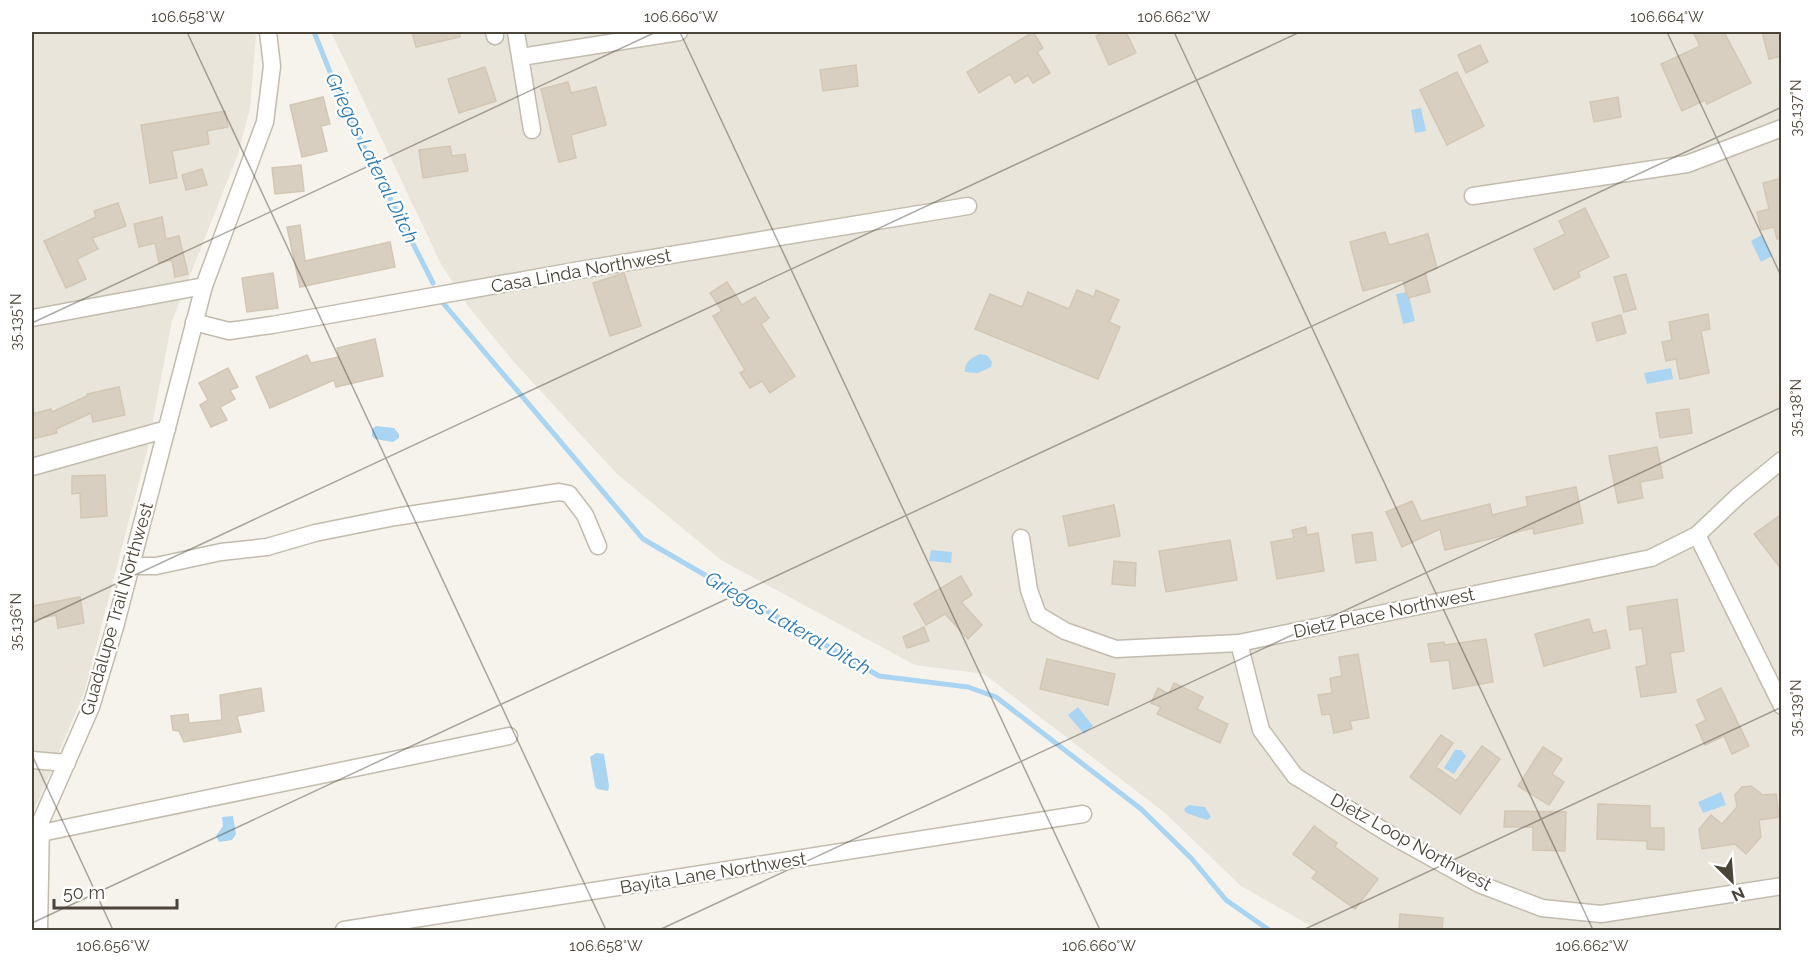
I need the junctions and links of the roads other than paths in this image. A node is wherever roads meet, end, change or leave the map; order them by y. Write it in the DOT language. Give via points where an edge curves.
graph roads {
  1 [pos="268,32"];
  2 [pos="516,32"];
  3 [pos="679,32"];
  4 [pos="520,57"];
  5 [pos="1782,128"];
  6 [pos="532,130"];
  7 [pos="1473,196"];
  8 [pos="968,206"];
  9 [pos="204,286"];
  10 [pos="32,318"];
  11 [pos="194,322"];
  12 [pos="167,429"];
  13 [pos="1782,460"];
  14 [pos="32,467"];
  15 [pos="1697,535"];
  16 [pos="1021,538"];
  17 [pos="598,546"];
  18 [pos="131,566"];
  19 [pos="1239,643"];
  20 [pos="1782,706"];
  21 [pos="509,735"];
  22 [pos="32,760"];
  23 [pos="67,763"];
  24 [pos="1083,814"];
  25 [pos="41,833"];
  26 [pos="1782,886"];
  27 [pos="35,909"];
  28 [pos="39,930"];
  29 [pos="344,930"];
  1 -- 9 [label="street, Guadalupe Trail Northwest" via="272,66 265,122"];
  2 -- 4 [label="street"];
  3 -- 4 [label="street"];
  4 -- 6 [label="street"];
  5 -- 7 [label="street" via="1687,164"];
  8 -- 11 [label="street, Casa Linda Northwest" via="261,327 229,331"];
  9 -- 10 [label="street"];
  9 -- 11 [label="street, Guadalupe Trail Northwest"];
  11 -- 12 [label="street, Guadalupe Trail Northwest"];
  12 -- 14 [label="street"];
  12 -- 18 [label="street, Guadalupe Trail Northwest"];
  13 -- 15 [label="street, Dietz Place Northwest"];
  15 -- 19 [label="street, Dietz Place Northwest" via="1651,558"];
  15 -- 20 [label="street"];
  16 -- 19 [label="street, Dietz Place Northwest" via="1029,590 1038,615 1065,631 1116,649"];
  17 -- 18 [label="street" via="585,515 569,494 559,492 394,517 267,547 156,566"];
  18 -- 23 [label="street, Guadalupe Trail Northwest" via="91,707"];
  19 -- 26 [label="street, Dietz Loop Northwest" via="1261,730 1295,776 1479,884 1542,908 1601,914"];
  21 -- 25 [label="street"];
  22 -- 23 [label="street"];
  23 -- 25 [label="street, Guadalupe Trail Northwest" via="41,821"];
  24 -- 29 [label="street, Bayita Lane Northwest"];
  25 -- 27 [label="street, Guadalupe Trail Northwest"];
  27 -- 28 [label="street, Guadalupe Trail Northwest"];
}
